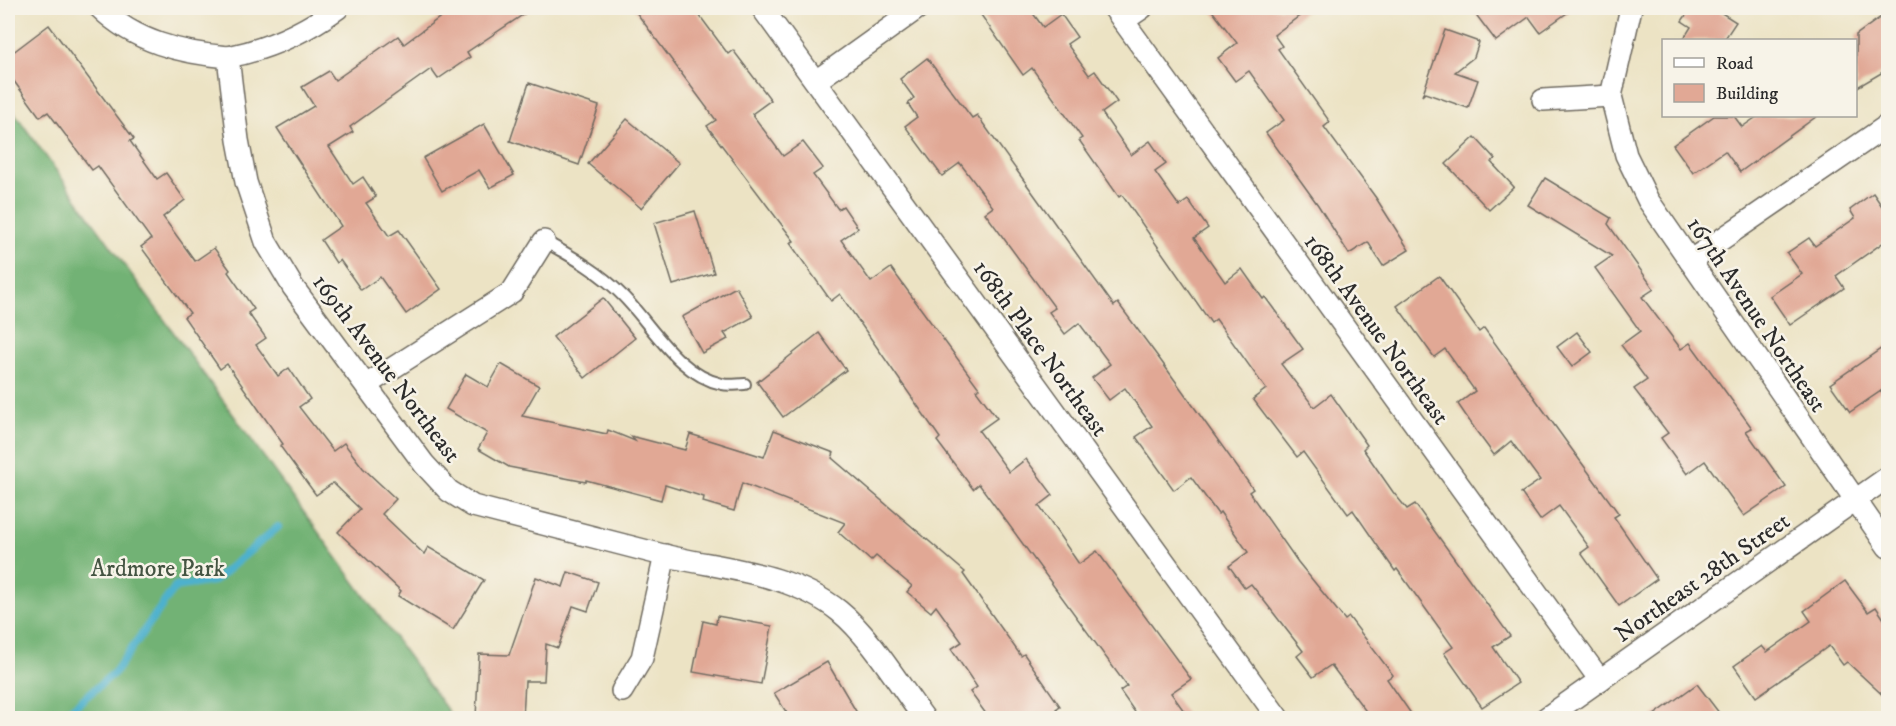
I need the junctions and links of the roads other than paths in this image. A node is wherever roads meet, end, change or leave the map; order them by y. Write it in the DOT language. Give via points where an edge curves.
graph roads {
  1 [pos="100,8"];
  2 [pos="338,8"];
  3 [pos="762,8"];
  4 [pos="918,8"];
  5 [pos="1142,8"];
  6 [pos="1631,8"];
  7 [pos="1118,14"];
  8 [pos="228,57"];
  9 [pos="816,81"];
  10 [pos="1611,96"];
  11 [pos="1543,100"];
  12 [pos="1888,125"];
  13 [pos="544,241"];
  14 [pos="1690,261"];
  15 [pos="745,384"];
  16 [pos="366,385"];
  17 [pos="1888,477"];
  18 [pos="1854,500"];
  19 [pos="1888,547"];
  20 [pos="666,555"];
  21 [pos="1600,680"];
  22 [pos="622,691"];
  23 [pos="924,718"];
  24 [pos="1278,718"];
  25 [pos="1546,718"];
  1 -- 8 [label="street" via="128,30 171,48"];
  2 -- 8 [label="street" via="266,48"];
  3 -- 9 [label="street, 168th Place Northeast"];
  4 -- 9 [label="street"];
  5 -- 7 [label="street"];
  6 -- 10 [label="street"];
  7 -- 21 [label="street, 168th Avenue Northeast"];
  8 -- 16 [label="street, 169th Avenue Northeast" via="246,182 266,242 293,286"];
  9 -- 24 [label="street, 168th Place Northeast"];
  10 -- 11 [label="street"];
  10 -- 14 [label="street, 167th Avenue Northeast" via="1626,155 1648,200"];
  12 -- 14 [label="street"];
  13 -- 15 [label="lane" via="593,269 695,373 722,384"];
  13 -- 16 [label="street" via="512,292"];
  14 -- 18 [label="street, 167th Avenue Northeast"];
  16 -- 20 [label="street, 169th Avenue Northeast" via="424,464 449,491 473,506"];
  17 -- 18 [label="street, Northeast 28th Street"];
  18 -- 19 [label="street, 167th Avenue Northeast"];
  18 -- 21 [label="street, Northeast 28th Street"];
  20 -- 22 [label="street" via="642,658"];
  20 -- 23 [label="street, 169th Avenue Northeast" via="760,575 810,592 841,612"];
  21 -- 25 [label="street, Northeast 28th Street"];
}
